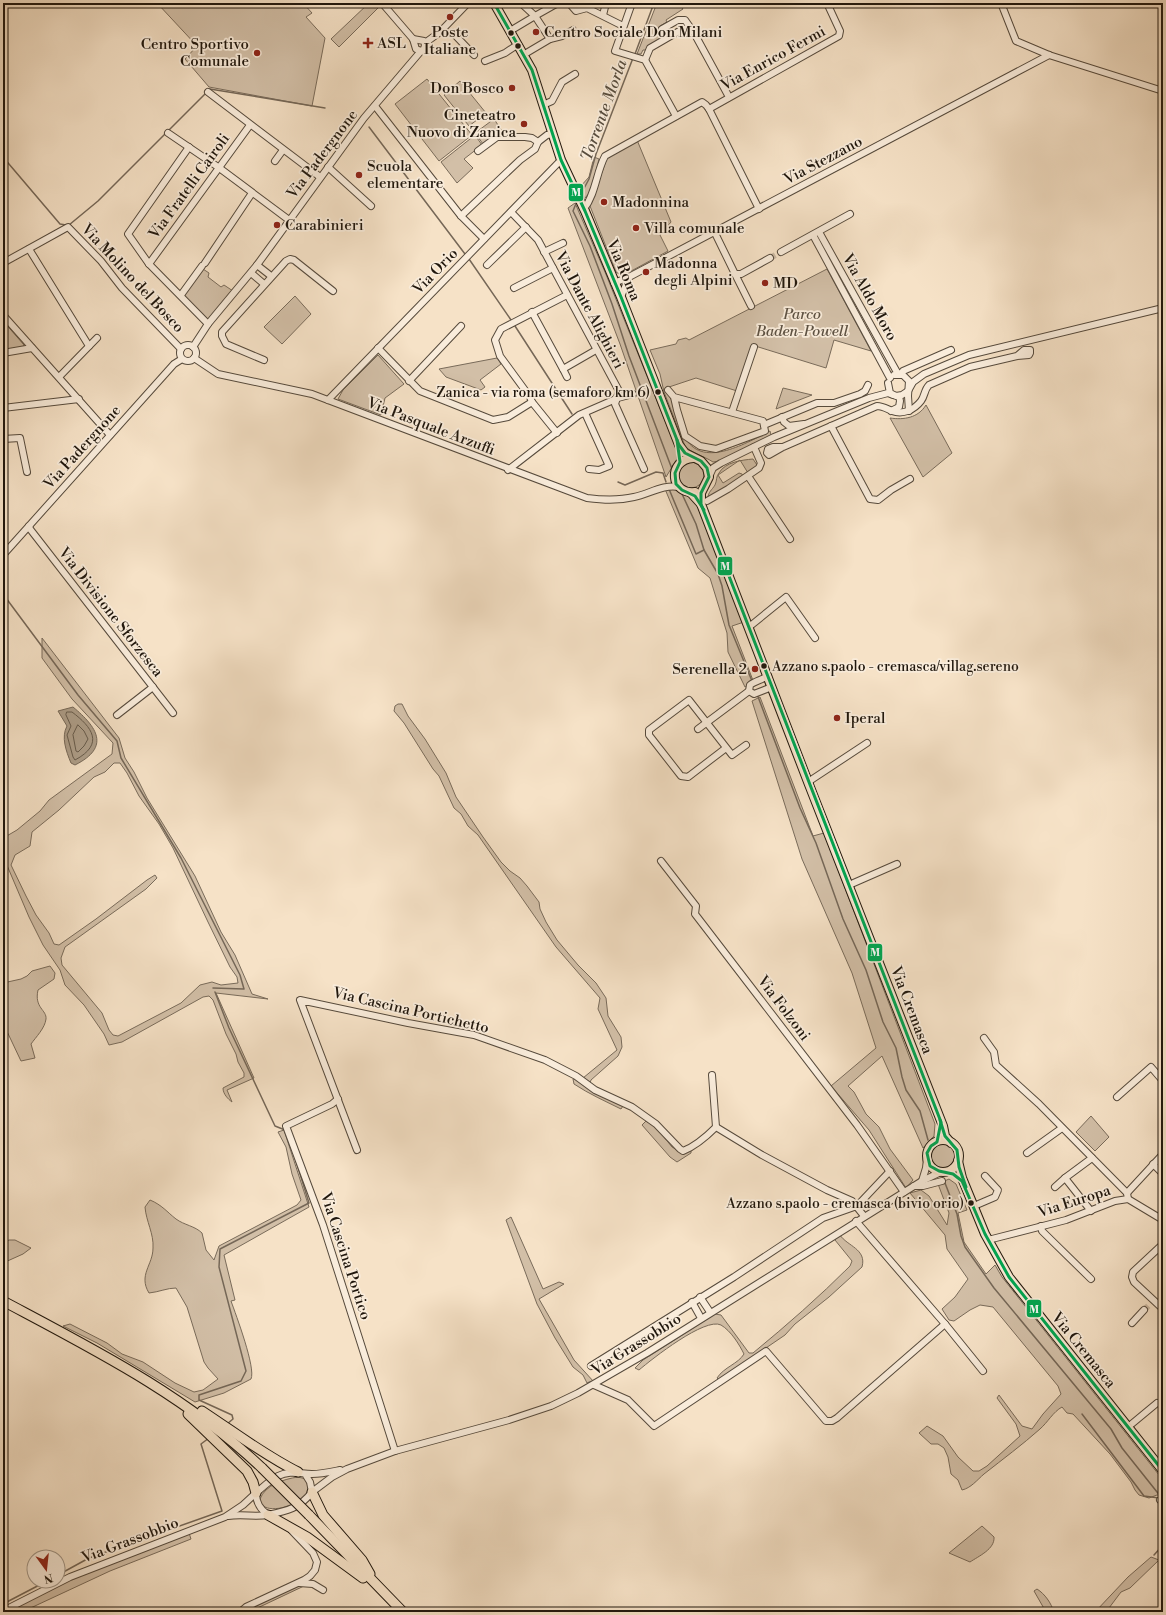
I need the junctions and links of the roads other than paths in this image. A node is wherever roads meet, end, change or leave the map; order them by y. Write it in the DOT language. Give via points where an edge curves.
graph roads {
  1 [pos="382,3"];
  2 [pos="468,3"];
  3 [pos="521,3"];
  4 [pos="558,3"];
  5 [pos="569,3"];
  6 [pos="606,3"];
  7 [pos="632,3"];
  8 [pos="827,3"];
  9 [pos="1001,3"];
  10 [pos="496,4"];
  11 [pos="603,15"];
  12 [pos="535,16"];
  13 [pos="623,26"];
  14 [pos="662,29"];
  15 [pos="573,30"];
  16 [pos="693,31"];
  17 [pos="510,32"];
  18 [pos="453,33"];
  19 [pos="550,39"];
  20 [pos="420,41"];
  21 [pos="517,45"];
  22 [pos="419,52"];
  23 [pos="474,55"];
  24 [pos="523,55"];
  25 [pos="1049,55"];
  26 [pos="645,60"];
  27 [pos="485,61"];
  28 [pos="575,74"];
  29 [pos="1163,91"];
  30 [pos="208,92"];
  31 [pos="729,97"];
  32 [pos="543,105"];
  33 [pos="375,106"];
  34 [pos="709,109"];
  35 [pos="676,116"];
  36 [pos="250,124"];
  37 [pos="168,134"];
  38 [pos="552,134"];
  39 [pos="538,142"];
  40 [pos="189,147"];
  41 [pos="283,150"];
  42 [pos="478,151"];
  43 [pos="561,160"];
  44 [pos="275,161"];
  45 [pos="218,167"];
  46 [pos="328,167"];
  47 [pos="320,178"];
  48 [pos="252,193"];
  49 [pos="371,206"];
  50 [pos="582,206"];
  51 [pos="759,209"];
  52 [pos="511,212"];
  53 [pos="850,214"];
  54 [pos="461,216"];
  55 [pos="289,220"];
  56 [pos="526,227"];
  57 [pos="714,231"];
  58 [pos="816,234"];
  59 [pos="484,239"];
  60 [pos="563,243"];
  61 [pos="29,249"];
  62 [pos="544,252"];
  63 [pos="781,252"];
  64 [pos="770,258"];
  65 [pos="3,263"];
  66 [pos="150,264"];
  67 [pos="257,265"];
  68 [pos="487,265"];
  69 [pos="553,268"];
  70 [pos="251,273"];
  71 [pos="735,274"];
  72 [pos="271,276"];
  73 [pos="629,277"];
  74 [pos="614,283"];
  75 [pos="264,284"];
  76 [pos="514,288"];
  77 [pos="333,292"];
  78 [pos="181,295"];
  79 [pos="567,295"];
  80 [pos="621,297"];
  81 [pos="751,306"];
  82 [pos="1163,308"];
  83 [pos="532,312"];
  84 [pos="3,315"];
  85 [pos="208,324"];
  86 [pos="461,326"];
  87 [pos="98,338"];
  88 [pos="90,346"];
  89 [pos="193,347"];
  90 [pos="754,347"];
  91 [pos="32,348"];
  92 [pos="378,348"];
  93 [pos="181,349"];
  94 [pos="596,350"];
  95 [pos="951,350"];
  96 [pos="3,353"];
  97 [pos="1017,356"];
  98 [pos="194,358"];
  99 [pos="182,359"];
  100 [pos="264,360"];
  101 [pos="563,369"];
  102 [pos="924,374"];
  103 [pos="901,375"];
  104 [pos="59,377"];
  105 [pos="567,377"];
  106 [pos="889,380"];
  107 [pos="409,381"];
  108 [pos="868,385"];
  109 [pos="909,387"];
  110 [pos="668,390"];
  111 [pos="633,394"];
  112 [pos="674,396"];
  113 [pos="897,396"];
  114 [pos="908,396"];
  115 [pos="618,398"];
  116 [pos="869,398"];
  117 [pos="79,399"];
  118 [pos="328,400"];
  119 [pos="922,400"];
  120 [pos="532,402"];
  121 [pos="3,408"];
  122 [pos="891,411"];
  123 [pos="909,411"];
  124 [pos="732,412"];
  125 [pos="585,413"];
  126 [pos="782,418"];
  127 [pos="808,424"];
  128 [pos="764,425"];
  129 [pos="831,426"];
  130 [pos="557,433"];
  131 [pos="110,435"];
  132 [pos="774,438"];
  133 [pos="3,439"];
  134 [pos="679,445"];
  135 [pos="754,447"];
  136 [pos="782,447"];
  137 [pos="693,458"];
  138 [pos="680,462"];
  139 [pos="720,463"];
  140 [pos="705,464"];
  141 [pos="589,469"];
  142 [pos="644,469"];
  143 [pos="508,470"];
  144 [pos="27,472"];
  145 [pos="674,475"];
  146 [pos="748,476"];
  147 [pos="709,477"];
  148 [pos="910,479"];
  149 [pos="679,487"];
  150 [pos="660,488"];
  151 [pos="703,488"];
  152 [pos="691,492"];
  153 [pos="704,502"];
  154 [pos="29,526"];
  155 [pos="790,539"];
  156 [pos="3,555"];
  157 [pos="749,626"];
  158 [pos="815,638"];
  159 [pos="768,676"];
  160 [pos="153,687"];
  161 [pos="772,687"];
  162 [pos="753,689"];
  163 [pos="173,713"];
  164 [pos="117,715"];
  165 [pos="707,722"];
  166 [pos="698,729"];
  167 [pos="867,743"];
  168 [pos="746,745"];
  169 [pos="726,748"];
  170 [pos="808,782"];
  171 [pos="661,861"];
  172 [pos="897,864"];
  173 [pos="849,885"];
  174 [pos="984,1038"];
  175 [pos="712,1075"];
  176 [pos="1163,1081"];
  177 [pos="1117,1096"];
  178 [pos="338,1099"];
  179 [pos="941,1122"];
  180 [pos="716,1128"];
  181 [pos="1062,1128"];
  182 [pos="937,1142"];
  183 [pos="951,1143"];
  184 [pos="357,1150"];
  185 [pos="1027,1153"];
  186 [pos="1163,1154"];
  187 [pos="927,1158"];
  188 [pos="1092,1158"];
  189 [pos="958,1161"];
  190 [pos="1153,1164"];
  191 [pos="890,1171"];
  192 [pos="943,1172"];
  193 [pos="1163,1174"];
  194 [pos="985,1176"];
  195 [pos="1065,1178"];
  196 [pos="922,1181"];
  197 [pos="942,1181"];
  198 [pos="965,1184"];
  199 [pos="914,1186"];
  200 [pos="1055,1187"];
  201 [pos="904,1192"];
  202 [pos="1128,1196"];
  203 [pos="857,1206"];
  204 [pos="974,1206"];
  205 [pos="1091,1211"];
  206 [pos="864,1216"];
  207 [pos="1163,1220"];
  208 [pos="856,1221"];
  209 [pos="1041,1226"];
  210 [pos="988,1240"];
  211 [pos="1162,1248"];
  212 [pos="1090,1279"];
  213 [pos="700,1297"];
  214 [pos="3,1301"];
  215 [pos="692,1302"];
  216 [pos="1163,1309"];
  217 [pos="1144,1310"];
  218 [pos="710,1312"];
  219 [pos="702,1318"];
  220 [pos="1132,1323"];
  221 [pos="945,1324"];
  222 [pos="591,1366"];
  223 [pos="983,1371"];
  224 [pos="594,1385"];
  225 [pos="164,1391"];
  226 [pos="1157,1403"];
  227 [pos="1128,1427"];
  228 [pos="395,1451"];
  229 [pos="347,1469"];
  230 [pos="1163,1471"];
  231 [pos="301,1473"];
  232 [pos="312,1492"];
  233 [pos="256,1493"];
  234 [pos="268,1515"];
  235 [pos="225,1517"];
  236 [pos="287,1526"];
  237 [pos="295,1584"];
  238 [pos="379,1589"];
  239 [pos="323,1590"];
  240 [pos="3,1611"];
  241 [pos="240,1612"];
  242 [pos="403,1612"];
  1 -- 20 [label="street"];
  2 -- 20 [label="street, Via Padergnone"];
  3 -- 12 [label="street"];
  4 -- 12 [label="street"];
  5 -- 11 [label="street" via="576,11 587,8"];
  6 -- 11 [label="street"];
  7 -- 13 [label="street"];
  8 -- 31 [label="street, Via Enrico Fermi" via="840,36"];
  9 -- 25 [label="street" via="1016,41"];
  10 -- 17 [label="main road, Via Roma"];
  11 -- 13 [label="street"];
  12 -- 17 [label="street"];
  12 -- 19 [label="street"];
  13 -- 26 [label="street" via="615,51"];
  14 -- 16 [label="street" via="678,20 685,20"];
  15 -- 19 [label="street"];
  16 -- 26 [label="street" via="687,28 681,30 650,48"];
  16 -- 31 [label="street"];
  17 -- 21 [label="main road, Via Roma"];
  18 -- 23 [label="street"];
  19 -- 24 [label="street"];
  20 -- 22 [label="street" via="415,48"];
  20 -- 22 [label="street, Via Padergnone" via="425,48"];
  21 -- 24 [label="main road, Via Roma"];
  21 -- 27 [label="street"];
  22 -- 33 [label="street, Via Padergnone"];
  24 -- 32 [label="main road, Via Roma" via="532,70"];
  25 -- 29 [label="street"];
  25 -- 51 [label="street, Via Stezzano"];
  26 -- 35 [label="street"];
  28 -- 32 [label="street" via="562,82 552,101"];
  30 -- 36 [label="street"];
  31 -- 34 [label="street, Via Enrico Fermi"];
  32 -- 38 [label="main road, Via Roma"];
  33 -- 46 [label="street, Via Padergnone"];
  33 -- 54 [label="street"];
  34 -- 35 [label="street" via="702,102"];
  34 -- 51 [label="street"];
  35 -- 50 [label="street" via="605,156 592,196"];
  36 -- 41 [label="street"];
  36 -- 45 [label="street, Via Fratelli Cairoli"];
  37 -- 40 [label="street"];
  38 -- 39 [label="street"];
  38 -- 43 [label="main road, Via Roma"];
  39 -- 42 [label="street" via="525,137 497,137"];
  39 -- 54 [label="street" via="536,149 520,160"];
  40 -- 45 [label="street"];
  40 -- 66 [label="street" via="128,234"];
  41 -- 44 [label="street"];
  41 -- 47 [label="street"];
  43 -- 50 [label="main road, Via Roma"];
  43 -- 52 [label="street, Via Orio"];
  45 -- 48 [label="street"];
  45 -- 66 [label="street, Via Fratelli Cairoli"];
  46 -- 47 [label="street, Via Padergnone"];
  46 -- 49 [label="street"];
  47 -- 55 [label="street, Via Padergnone"];
  48 -- 55 [label="street"];
  48 -- 78 [label="street"];
  50 -- 74 [label="main road, Via Roma"];
  51 -- 57 [label="street, Via Stezzano"];
  52 -- 56 [label="street, Via Dante Alighieri"];
  52 -- 59 [label="street, Via Orio"];
  53 -- 58 [label="street"];
  54 -- 59 [label="street"];
  55 -- 67 [label="street, Via Padergnone"];
  56 -- 62 [label="street, Via Dante Alighieri" via="538,240"];
  56 -- 68 [label="street"];
  57 -- 71 [label="street"];
  57 -- 73 [label="street, Via Stezzano"];
  58 -- 63 [label="street"];
  58 -- 103 [label="street, Via Aldo Moro"];
  58 -- 106 [label="street, Via Aldo Moro"];
  59 -- 92 [label="street, Via Orio"];
  60 -- 62 [label="street, Via Dante Alighieri"];
  61 -- 65 [label="street, Via Molino del Bosco"];
  61 -- 88 [label="street"];
  61 -- 93 [label="street, Via Molino del Bosco" via="68,227"];
  62 -- 69 [label="street, Via Dante Alighieri"];
  64 -- 71 [label="street" via="741,274"];
  66 -- 78 [label="street"];
  67 -- 70 [label="street, Via Padergnone"];
  67 -- 72 [label="street"];
  69 -- 76 [label="street"];
  69 -- 79 [label="street, Via Dante Alighieri"];
  70 -- 75 [label="street"];
  70 -- 85 [label="street, Via Padergnone"];
  71 -- 81 [label="street"];
  72 -- 75 [label="street"];
  72 -- 77 [label="street" via="286,261 294,260"];
  73 -- 74 [label="street, Via Stezzano"];
  73 -- 80 [label="street"];
  74 -- 80 [label="main road, Via Roma"];
  75 -- 100 [label="street" via="224,328 222,336 226,344"];
  78 -- 85 [label="street"];
  79 -- 83 [label="street"];
  79 -- 94 [label="street, Via Dante Alighieri"];
  80 -- 134 [label="main road, Via Roma"];
  82 -- 102 [label="street" via="969,355"];
  83 -- 101 [label="street"];
  83 -- 120 [label="street" via="501,329 495,340 500,356"];
  84 -- 91 [label="street"];
  85 -- 89 [label="street, Via Padergnone"];
  86 -- 107 [label="street"];
  87 -- 88 [label="street"];
  88 -- 104 [label="street"];
  89 -- 93 [label="street" via="187,345"];
  89 -- 98 [label="street" via="196,350"];
  90 -- 124 [label="street"];
  91 -- 96 [label="street"];
  91 -- 104 [label="street"];
  92 -- 107 [label="street"];
  92 -- 118 [label="street, Via Orio"];
  93 -- 99 [label="street"];
  94 -- 101 [label="street"];
  94 -- 115 [label="street, Via Dante Alighieri" via="619,391"];
  95 -- 103 [label="street" via="903,371"];
  97 -- 119 [label="street" via="970,367 929,384"];
  98 -- 99 [label="street" via="188,361"];
  98 -- 118 [label="street, Via Pasquale Arzuffi" via="218,374 312,394"];
  99 -- 131 [label="street, Via Padergnone" via="174,364"];
  101 -- 105 [label="street"];
  102 -- 103 [label="street"];
  102 -- 109 [label="street"];
  103 -- 106 [label="street"];
  103 -- 109 [label="street" via="909,381"];
  104 -- 117 [label="street"];
  106 -- 113 [label="street" via="888,390"];
  106 -- 116 [label="street" via="884,388"];
  107 -- 120 [label="street" via="420,391 493,420 508,417"];
  108 -- 126 [label="street" via="860,394 834,403 816,403"];
  109 -- 113 [label="street" via="906,394"];
  109 -- 114 [label="street"];
  110 -- 112 [label="street"];
  111 -- 115 [label="street"];
  112 -- 124 [label="street"];
  112 -- 128 [label="street" via="685,436 700,446 716,449 765,431"];
  113 -- 116 [label="street" via="888,393"];
  113 -- 122 [label="street" via="899,407"];
  113 -- 123 [label="street"];
  114 -- 119 [label="street" via="913,400"];
  114 -- 123 [label="street"];
  115 -- 125 [label="street"];
  115 -- 142 [label="street, Via Dante Alighieri" via="615,404"];
  116 -- 127 [label="street"];
  117 -- 121 [label="street"];
  117 -- 131 [label="street"];
  118 -- 143 [label="street, Via Pasquale Arzuffi"];
  119 -- 123 [label="street"];
  120 -- 130 [label="street"];
  122 -- 123 [label="street"];
  122 -- 129 [label="street" via="877,406"];
  124 -- 128 [label="street" via="763,421"];
  125 -- 130 [label="street"];
  125 -- 141 [label="street" via="609,466 599,470"];
  126 -- 127 [label="street" via="789,426"];
  126 -- 128 [label="street"];
  126 -- 132 [label="street" via="781,432"];
  127 -- 132 [label="street"];
  129 -- 136 [label="street"];
  129 -- 148 [label="street" via="870,499 878,500"];
  130 -- 143 [label="street"];
  131 -- 154 [label="street, Via Padergnone"];
  132 -- 135 [label="street"];
  133 -- 144 [label="street" via="20,438"];
  134 -- 137 [label="main road, Via Roma"];
  134 -- 138 [label="main road, Via Roma"];
  135 -- 139 [label="street"];
  135 -- 146 [label="street" via="761,463 759,468"];
  137 -- 138 [label="main road"];
  137 -- 140 [label="main road, Via Roma"];
  138 -- 145 [label="main road, Via Roma"];
  139 -- 140 [label="street"];
  139 -- 147 [label="street" via="713,468"];
  140 -- 147 [label="main road"];
  143 -- 150 [label="street, Via Pasquale Arzuffi" via="586,498 614,501"];
  145 -- 149 [label="main road"];
  145 -- 150 [label="street, Via Pasquale Arzuffi"];
  146 -- 153 [label="street"];
  146 -- 155 [label="street"];
  147 -- 151 [label="main road"];
  149 -- 150 [label="street, Via Pasquale Arzuffi"];
  149 -- 152 [label="main road"];
  151 -- 152 [label="main road"];
  151 -- 153 [label="main road"];
  152 -- 153 [label="main road"];
  153 -- 157 [label="main road"];
  154 -- 156 [label="street, Via Padergnone"];
  154 -- 160 [label="street, Via Divisione Sforzesca"];
  157 -- 158 [label="street" via="786,597"];
  157 -- 159 [label="main road, Via Cremasca"];
  159 -- 161 [label="main road, Via Cremasca"];
  159 -- 162 [label="street"];
  160 -- 163 [label="street, Via Divisione Sforzesca"];
  160 -- 164 [label="street"];
  161 -- 162 [label="street"];
  161 -- 170 [label="main road, Via Cremasca"];
  162 -- 165 [label="street"];
  165 -- 166 [label="street"];
  165 -- 169 [label="street"];
  165 -- 169 [label="street" via="689,700 649,730 649,735 681,776 688,777"];
  167 -- 170 [label="street"];
  168 -- 169 [label="street" via="732,755"];
  170 -- 173 [label="main road, Via Cremasca"];
  171 -- 191 [label="street, Via Folzoni" via="696,906 696,914"];
  172 -- 173 [label="street"];
  173 -- 179 [label="main road, Via Cremasca"];
  174 -- 181 [label="street" via="994,1052 996,1065"];
  175 -- 180 [label="street"];
  176 -- 177 [label="street" via="1151,1067"];
  178 -- 180 [label="street, Via Cascina Portichetto" via="300,1000 474,1035 545,1060 576,1076 595,1090 632,1108 656,1124 683,1151"];
  178 -- 184 [label="street"];
  178 -- 228 [label="street, Via Cascina Portico" via="286,1126 323,1225"];
  179 -- 182 [label="main road"];
  179 -- 183 [label="main road, Via Cremasca" via="945,1136"];
  180 -- 203 [label="street"];
  181 -- 185 [label="street"];
  181 -- 188 [label="street"];
  182 -- 183 [label="main road" via="944,1140"];
  182 -- 187 [label="main road" via="930,1148"];
  183 -- 189 [label="main road" via="958,1152"];
  186 -- 190 [label="street"];
  187 -- 192 [label="main road" via="932,1168"];
  187 -- 196 [label="street"];
  188 -- 195 [label="street"];
  188 -- 202 [label="street"];
  189 -- 192 [label="main road" via="953,1168"];
  189 -- 198 [label="main road, Via Cremasca"];
  190 -- 193 [label="street"];
  190 -- 202 [label="street"];
  191 -- 201 [label="street, Via Folzoni"];
  191 -- 203 [label="street"];
  192 -- 196 [label="street, Via Grassobbio"];
  192 -- 198 [label="main road" via="957,1176"];
  194 -- 204 [label="street" via="998,1190 995,1197"];
  195 -- 200 [label="street"];
  195 -- 205 [label="street"];
  196 -- 199 [label="street, Via Grassobbio"];
  197 -- 199 [label="street, Via Grassobbio"];
  198 -- 204 [label="main road, Via Cremasca"];
  199 -- 201 [label="street, Via Grassobbio"];
  201 -- 206 [label="street, Via Grassobbio"];
  202 -- 205 [label="street, Via Europa"];
  202 -- 207 [label="street, Via Europa"];
  203 -- 206 [label="street"];
  203 -- 213 [label="street" via="823,1218"];
  204 -- 210 [label="main road, Via Cremasca"];
  205 -- 209 [label="street, Via Europa"];
  206 -- 208 [label="street, Via Grassobbio"];
  208 -- 218 [label="street, Via Grassobbio"];
  208 -- 221 [label="street"];
  209 -- 210 [label="street, Via Europa"];
  209 -- 212 [label="street" via="1042,1231"];
  210 -- 227 [label="main road, Via Cremasca" via="1014,1284"];
  211 -- 216 [label="street" via="1133,1272 1132,1277 1152,1303"];
  213 -- 215 [label="street"];
  213 -- 218 [label="street"];
  214 -- 225 [label="highway" via="119,1363"];
  215 -- 219 [label="street"];
  215 -- 222 [label="street"];
  217 -- 220 [label="street"];
  218 -- 219 [label="street, Via Grassobbio"];
  219 -- 224 [label="street, Via Grassobbio"];
  221 -- 223 [label="street"];
  221 -- 224 [label="street" via="832,1421 826,1421 766,1351 654,1426 628,1400"];
  224 -- 228 [label="street, Via Grassobbio" via="539,1411"];
  225 -- 231 [label="highway" via="223,1424 276,1461"];
  225 -- 233 [label="highway" via="247,1471 254,1482"];
  225 -- 238 [label="highway, bridge" via="211,1425 262,1468"];
  226 -- 227 [label="street"];
  227 -- 230 [label="main road, Via Cremasca"];
  228 -- 229 [label="street, Via Grassobbio"];
  229 -- 231 [label="street, Via Grassobbio" via="327,1473"];
  229 -- 232 [label="street, Via Grassobbio"];
  231 -- 232 [label="street" via="310,1482"];
  231 -- 233 [label="street, Via Grassobbio" via="279,1476"];
  232 -- 234 [label="street, Via Grassobbio" via="299,1506"];
  232 -- 238 [label="highway" via="323,1514 362,1560"];
  233 -- 234 [label="street" via="258,1504"];
  233 -- 235 [label="street, Via Grassobbio"];
  234 -- 235 [label="street, Via Grassobbio"];
  234 -- 236 [label="highway"];
  235 -- 240 [label="street, Via Grassobbio" via="70,1577"];
  236 -- 237 [label="street" via="313,1553 317,1562 310,1576"];
  236 -- 238 [label="highway" via="326,1550"];
  237 -- 239 [label="street" via="313,1584"];
  237 -- 241 [label="street"];
  238 -- 242 [label="highway"];
}
